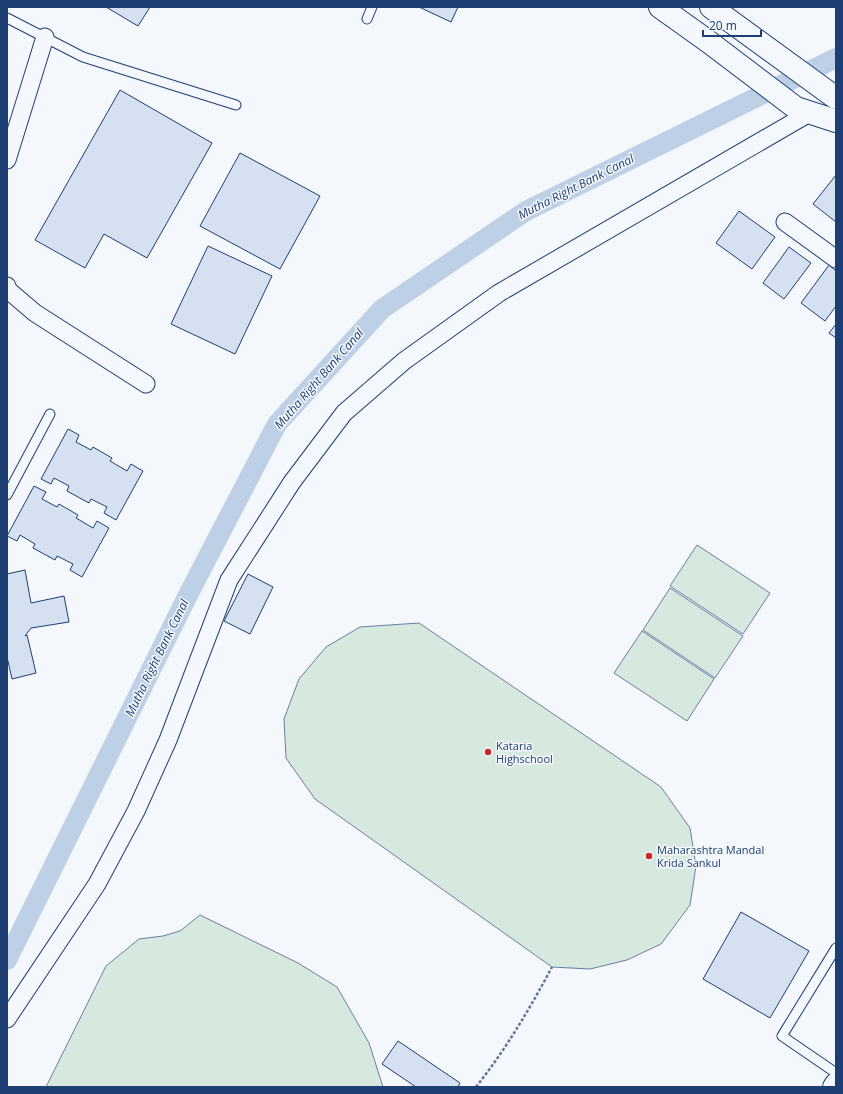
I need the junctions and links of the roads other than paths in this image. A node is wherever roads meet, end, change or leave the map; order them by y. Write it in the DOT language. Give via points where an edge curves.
graph roads {
  1 [pos="372,7"];
  2 [pos="660,7"];
  3 [pos="720,13"];
  4 [pos="7,18"];
  5 [pos="367,19"];
  6 [pos="45,38"];
  7 [pos="709,42"];
  8 [pos="829,93"];
  9 [pos="236,105"];
  10 [pos="836,108"];
  11 [pos="801,112"];
  12 [pos="836,121"];
  13 [pos="836,137"];
  14 [pos="7,160"];
  15 [pos="785,222"];
  16 [pos="836,259"];
  17 [pos="7,286"];
  18 [pos="146,384"];
  19 [pos="50,414"];
  20 [pos="7,495"];
  21 [pos="836,948"];
  22 [pos="7,1019"];
  23 [pos="836,1073"];
  24 [pos="836,1084"];
  25 [pos="834,1087"];
  1 -- 5 [label="lane"];
  2 -- 7 [label="main road"];
  3 -- 7 [label="main road"];
  3 -- 8 [label="main road"];
  4 -- 6 [label="lane"];
  6 -- 9 [label="lane" via="83,57"];
  6 -- 14 [label="street"];
  7 -- 11 [label="main road"];
  8 -- 10 [label="main road"];
  11 -- 12 [label="main road"];
  11 -- 13 [label="main road"];
  11 -- 22 [label="street" via="499,293 404,361 344,413 292,482 229,580 168,740 136,811 97,884"];
  15 -- 16 [label="street"];
  17 -- 18 [label="street" via="8,290 35,313"];
  19 -- 20 [label="lane"];
  21 -- 23 [label="lane" via="782,1036"];
  24 -- 25 [label="main road"];
}
